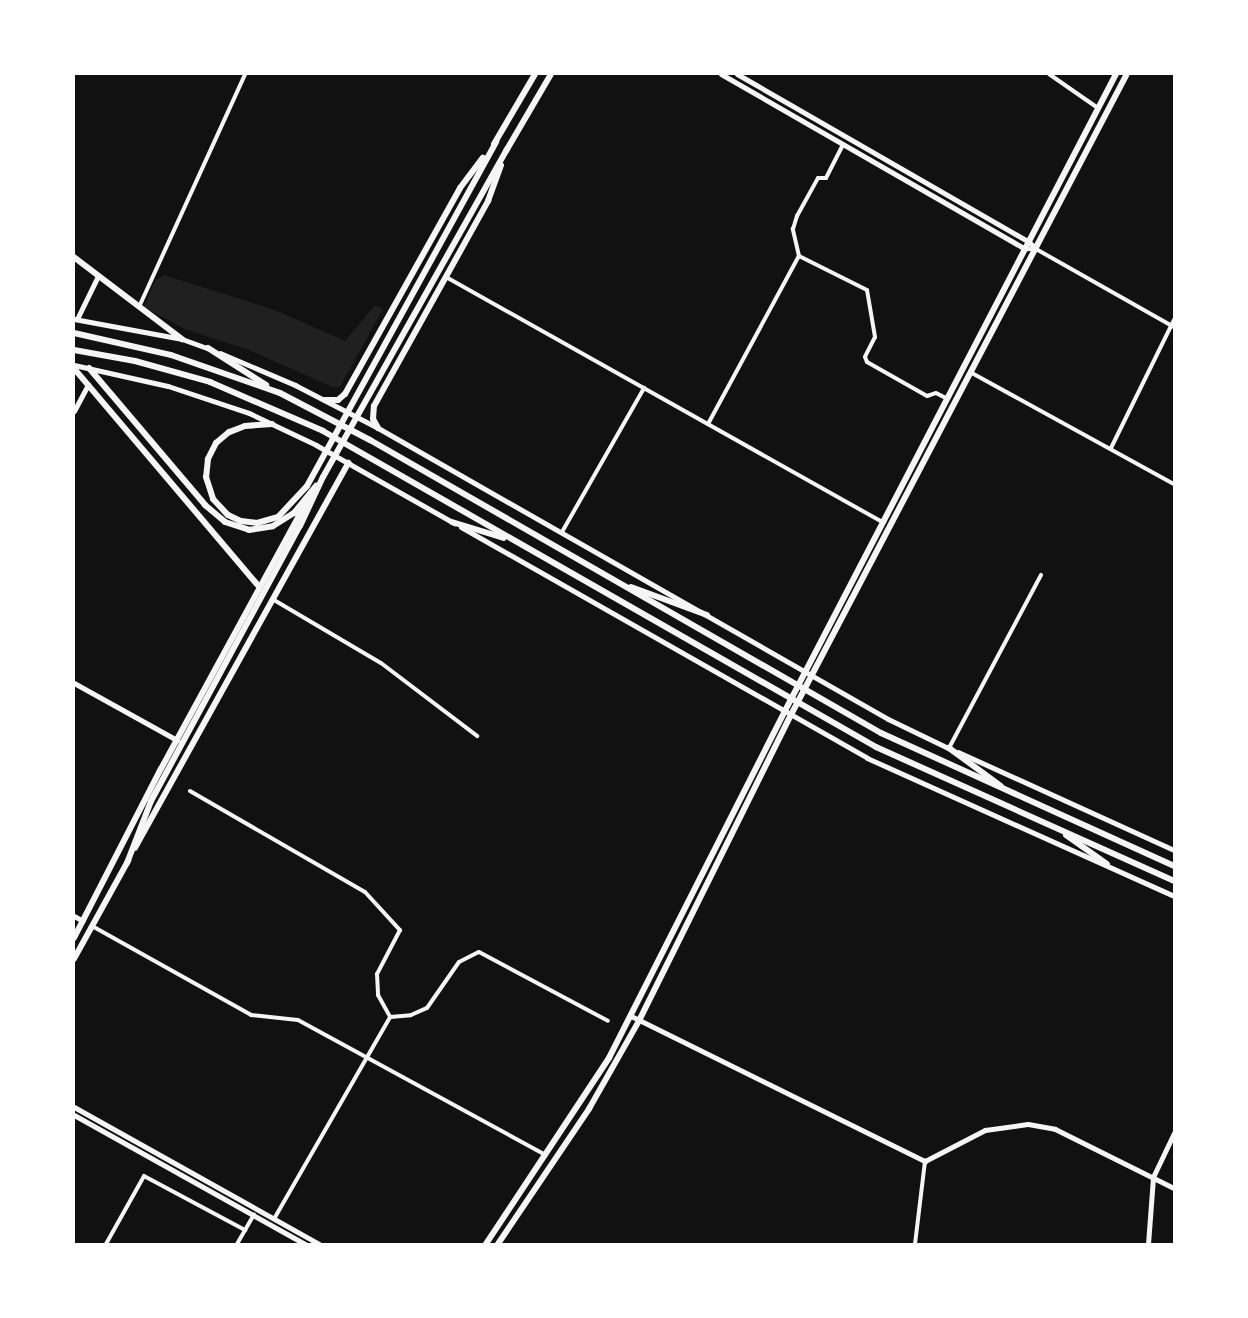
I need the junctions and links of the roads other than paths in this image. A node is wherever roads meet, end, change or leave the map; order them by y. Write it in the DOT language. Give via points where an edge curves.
graph roads {
  1 [pos="244,74"];
  2 [pos="535,74"];
  3 [pos="550,74"];
  4 [pos="721,74"];
  5 [pos="737,74"];
  6 [pos="1049,74"];
  7 [pos="1116,74"];
  8 [pos="1126,74"];
  9 [pos="1098,109"];
  10 [pos="496,142"];
  11 [pos="843,145"];
  12 [pos="507,149"];
  13 [pos="1029,242"];
  14 [pos="1025,249"];
  15 [pos="1036,250"];
  16 [pos="799,256"];
  17 [pos="74,257"];
  18 [pos="98,276"];
  19 [pos="446,277"];
  20 [pos="139,307"];
  21 [pos="75,319"];
  22 [pos="1174,320"];
  23 [pos="1173,326"];
  24 [pos="74,333"];
  25 [pos="379,334"];
  26 [pos="182,339"];
  27 [pos="208,348"];
  28 [pos="406,348"];
  29 [pos="74,350"];
  30 [pos="74,367"];
  31 [pos="89,368"];
  32 [pos="970,372"];
  33 [pos="88,385"];
  34 [pos="644,388"];
  35 [pos="280,393"];
  36 [pos="948,399"];
  37 [pos="325,400"];
  38 [pos="74,411"];
  39 [pos="272,424"];
  40 [pos="708,424"];
  41 [pos="378,428"];
  42 [pos="1112,448"];
  43 [pos="333,455"];
  44 [pos="348,463"];
  45 [pos="323,477"];
  46 [pos="1174,484"];
  47 [pos="452,522"];
  48 [pos="884,523"];
  49 [pos="562,532"];
  50 [pos="514,541"];
  51 [pos="1041,575"];
  52 [pos="616,582"];
  53 [pos="260,587"];
  54 [pos="274,600"];
  55 [pos="707,614"];
  56 [pos="807,673"];
  57 [pos="813,676"];
  58 [pos="74,682"];
  59 [pos="785,711"];
  60 [pos="791,715"];
  61 [pos="477,736"];
  62 [pos="177,740"];
  63 [pos="949,748"];
  64 [pos="190,791"];
  65 [pos="1012,794"];
  66 [pos="1055,827"];
  67 [pos="1174,850"];
  68 [pos="127,863"];
  69 [pos="1107,864"];
  70 [pos="1174,866"];
  71 [pos="1174,880"];
  72 [pos="1174,896"];
  73 [pos="74,916"];
  74 [pos="83,921"];
  75 [pos="92,926"];
  76 [pos="74,938"];
  77 [pos="74,959"];
  78 [pos="631,1016"];
  79 [pos="390,1017"];
  80 [pos="608,1021"];
  81 [pos="640,1021"];
  82 [pos="369,1056"];
  83 [pos="74,1107"];
  84 [pos="74,1115"];
  85 [pos="1174,1133"];
  86 [pos="546,1155"];
  87 [pos="925,1161"];
  88 [pos="1153,1177"];
  89 [pos="1174,1188"];
  90 [pos="254,1214"];
  91 [pos="274,1219"];
  92 [pos="245,1230"];
  93 [pos="106,1244"];
  94 [pos="237,1244"];
  95 [pos="304,1244"];
  96 [pos="319,1244"];
  97 [pos="486,1244"];
  98 [pos="498,1244"];
  99 [pos="916,1244"];
  100 [pos="1148,1244"];
  1 -- 20 [label="street"];
  2 -- 10 [label="main road"];
  3 -- 12 [label="main road"];
  4 -- 11 [label="street"];
  5 -- 13 [label="street"];
  6 -- 9 [label="street"];
  7 -- 9 [label="main road"];
  8 -- 15 [label="main road"];
  9 -- 13 [label="main road"];
  10 -- 25 [label="main road" via="460,188"];
  10 -- 39 [label="main road" via="307,486 291,507 271,520 249,522 228,515 212,499 207,485 206,469 216,443 237,428"];
  11 -- 14 [label="street"];
  11 -- 16 [label="street" via="826,178 818,178 797,216 793,229"];
  12 -- 19 [label="main road" via="488,201"];
  12 -- 45 [label="main road"];
  13 -- 14 [label="main road"];
  13 -- 15 [label="street"];
  14 -- 15 [label="street"];
  14 -- 36 [label="main road"];
  15 -- 23 [label="street"];
  15 -- 32 [label="main road"];
  16 -- 36 [label="street" via="867,290 875,336 864,357 867,362 927,396 936,392"];
  16 -- 40 [label="street"];
  17 -- 18 [label="main road"];
  18 -- 20 [label="main road"];
  18 -- 21 [label="street"];
  19 -- 28 [label="main road"];
  19 -- 34 [label="street"];
  20 -- 26 [label="main road"];
  21 -- 26 [label="street"];
  22 -- 23 [label="street"];
  23 -- 42 [label="street"];
  24 -- 35 [label="main road" via="171,355"];
  25 -- 28 [label="main road" via="379,345 386,353 397,354"];
  25 -- 37 [label="main road" via="345,394 338,400"];
  26 -- 27 [label="street"];
  27 -- 35 [label="main road"];
  27 -- 37 [label="street"];
  28 -- 41 [label="main road" via="374,406 373,419"];
  29 -- 50 [label="main road" via="172,371 249,397 323,431"];
  30 -- 31 [label="street"];
  30 -- 33 [label="main road"];
  31 -- 39 [label="street" via="168,386"];
  31 -- 45 [label="main road" via="218,518 249,530 273,526 288,518"];
  32 -- 42 [label="street"];
  32 -- 57 [label="main road"];
  33 -- 38 [label="street"];
  33 -- 53 [label="main road"];
  34 -- 40 [label="street"];
  34 -- 49 [label="street"];
  35 -- 52 [label="main road" via="370,440"];
  36 -- 48 [label="main road"];
  37 -- 41 [label="street"];
  39 -- 43 [label="street"];
  40 -- 48 [label="street"];
  41 -- 49 [label="street"];
  42 -- 46 [label="street"];
  43 -- 44 [label="street"];
  43 -- 53 [label="main road"];
  44 -- 47 [label="street"];
  44 -- 54 [label="main road"];
  45 -- 68 [label="main road" via="300,526 151,801"];
  47 -- 50 [label="main road"];
  47 -- 59 [label="street"];
  48 -- 56 [label="main road"];
  49 -- 55 [label="street"];
  50 -- 66 [label="main road" via="876,747"];
  51 -- 63 [label="street"];
  52 -- 55 [label="main road"];
  52 -- 65 [label="main road" via="880,733"];
  53 -- 62 [label="main road"];
  54 -- 61 [label="street" via="381,663"];
  54 -- 68 [label="main road"];
  55 -- 56 [label="street"];
  56 -- 57 [label="street"];
  56 -- 59 [label="main road"];
  57 -- 60 [label="main road"];
  57 -- 63 [label="street" via="888,719"];
  58 -- 62 [label="street"];
  59 -- 60 [label="street"];
  59 -- 78 [label="main road"];
  60 -- 69 [label="street" via="900,774"];
  60 -- 81 [label="main road"];
  62 -- 74 [label="main road"];
  63 -- 65 [label="main road"];
  63 -- 67 [label="street"];
  64 -- 79 [label="street" via="364,892 400,930 377,974 378,995"];
  65 -- 70 [label="main road"];
  66 -- 69 [label="main road"];
  66 -- 71 [label="main road"];
  68 -- 75 [label="main road"];
  69 -- 72 [label="street"];
  73 -- 74 [label="street"];
  74 -- 75 [label="main road"];
  74 -- 76 [label="main road"];
  75 -- 77 [label="main road"];
  75 -- 82 [label="street" via="252,1015 298,1020"];
  78 -- 81 [label="street"];
  78 -- 86 [label="main road" via="605,1066"];
  79 -- 80 [label="street" via="411,1015 428,1008 459,962 479,952"];
  79 -- 82 [label="street"];
  81 -- 87 [label="street"];
  81 -- 98 [label="main road" via="589,1109"];
  82 -- 86 [label="street"];
  82 -- 91 [label="street"];
  83 -- 91 [label="street"];
  84 -- 90 [label="street"];
  85 -- 88 [label="street"];
  86 -- 97 [label="main road"];
  87 -- 88 [label="street" via="985,1130 1028,1124 1055,1129"];
  87 -- 99 [label="street"];
  88 -- 89 [label="street"];
  88 -- 100 [label="street"];
  90 -- 92 [label="street"];
  90 -- 95 [label="street"];
  91 -- 96 [label="street"];
  92 -- 93 [label="street" via="144,1176"];
  92 -- 94 [label="street"];
}
